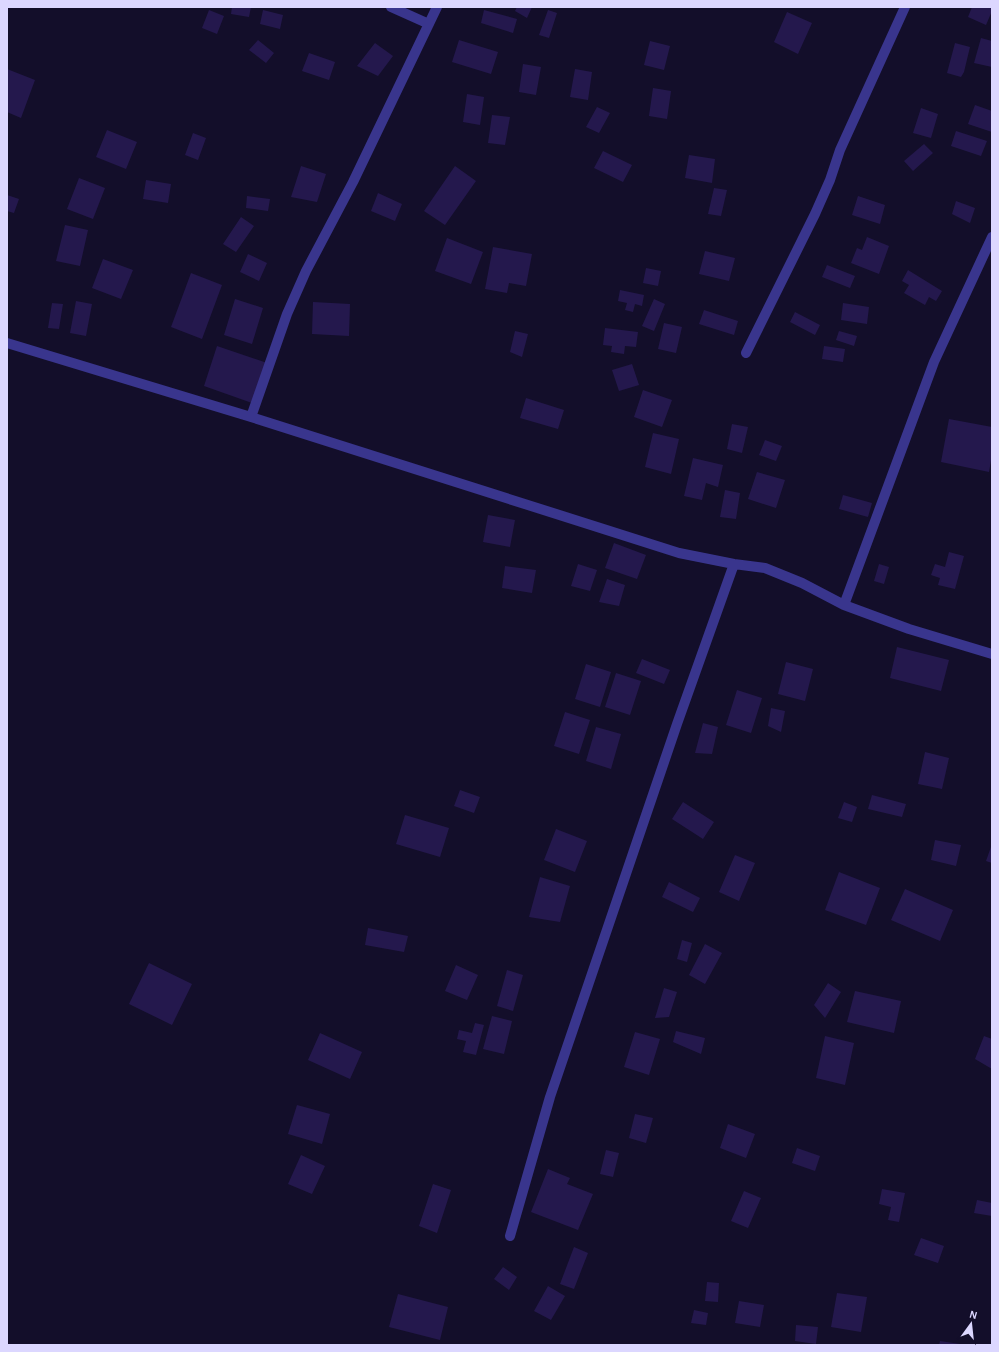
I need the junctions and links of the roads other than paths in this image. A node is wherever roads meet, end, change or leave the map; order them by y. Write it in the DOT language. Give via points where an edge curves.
graph roads {
  1 [pos="391,7"];
  2 [pos="437,7"];
  3 [pos="906,7"];
  4 [pos="429,24"];
  5 [pos="992,236"];
  6 [pos="7,343"];
  7 [pos="746,353"];
  8 [pos="251,417"];
  9 [pos="734,564"];
  10 [pos="844,605"];
  11 [pos="992,654"];
  12 [pos="510,1236"];
  1 -- 4 [label="street"];
  2 -- 4 [label="street"];
  3 -- 7 [label="street" via="840,150 815,214"];
  4 -- 8 [label="street" via="353,182 306,271 287,314"];
  5 -- 10 [label="street" via="934,362"];
  6 -- 8 [label="street"];
  8 -- 9 [label="street" via="679,553"];
  9 -- 10 [label="street" via="765,568 802,583"];
  9 -- 12 [label="street" via="550,1097"];
  10 -- 11 [label="street" via="909,629"];
}
